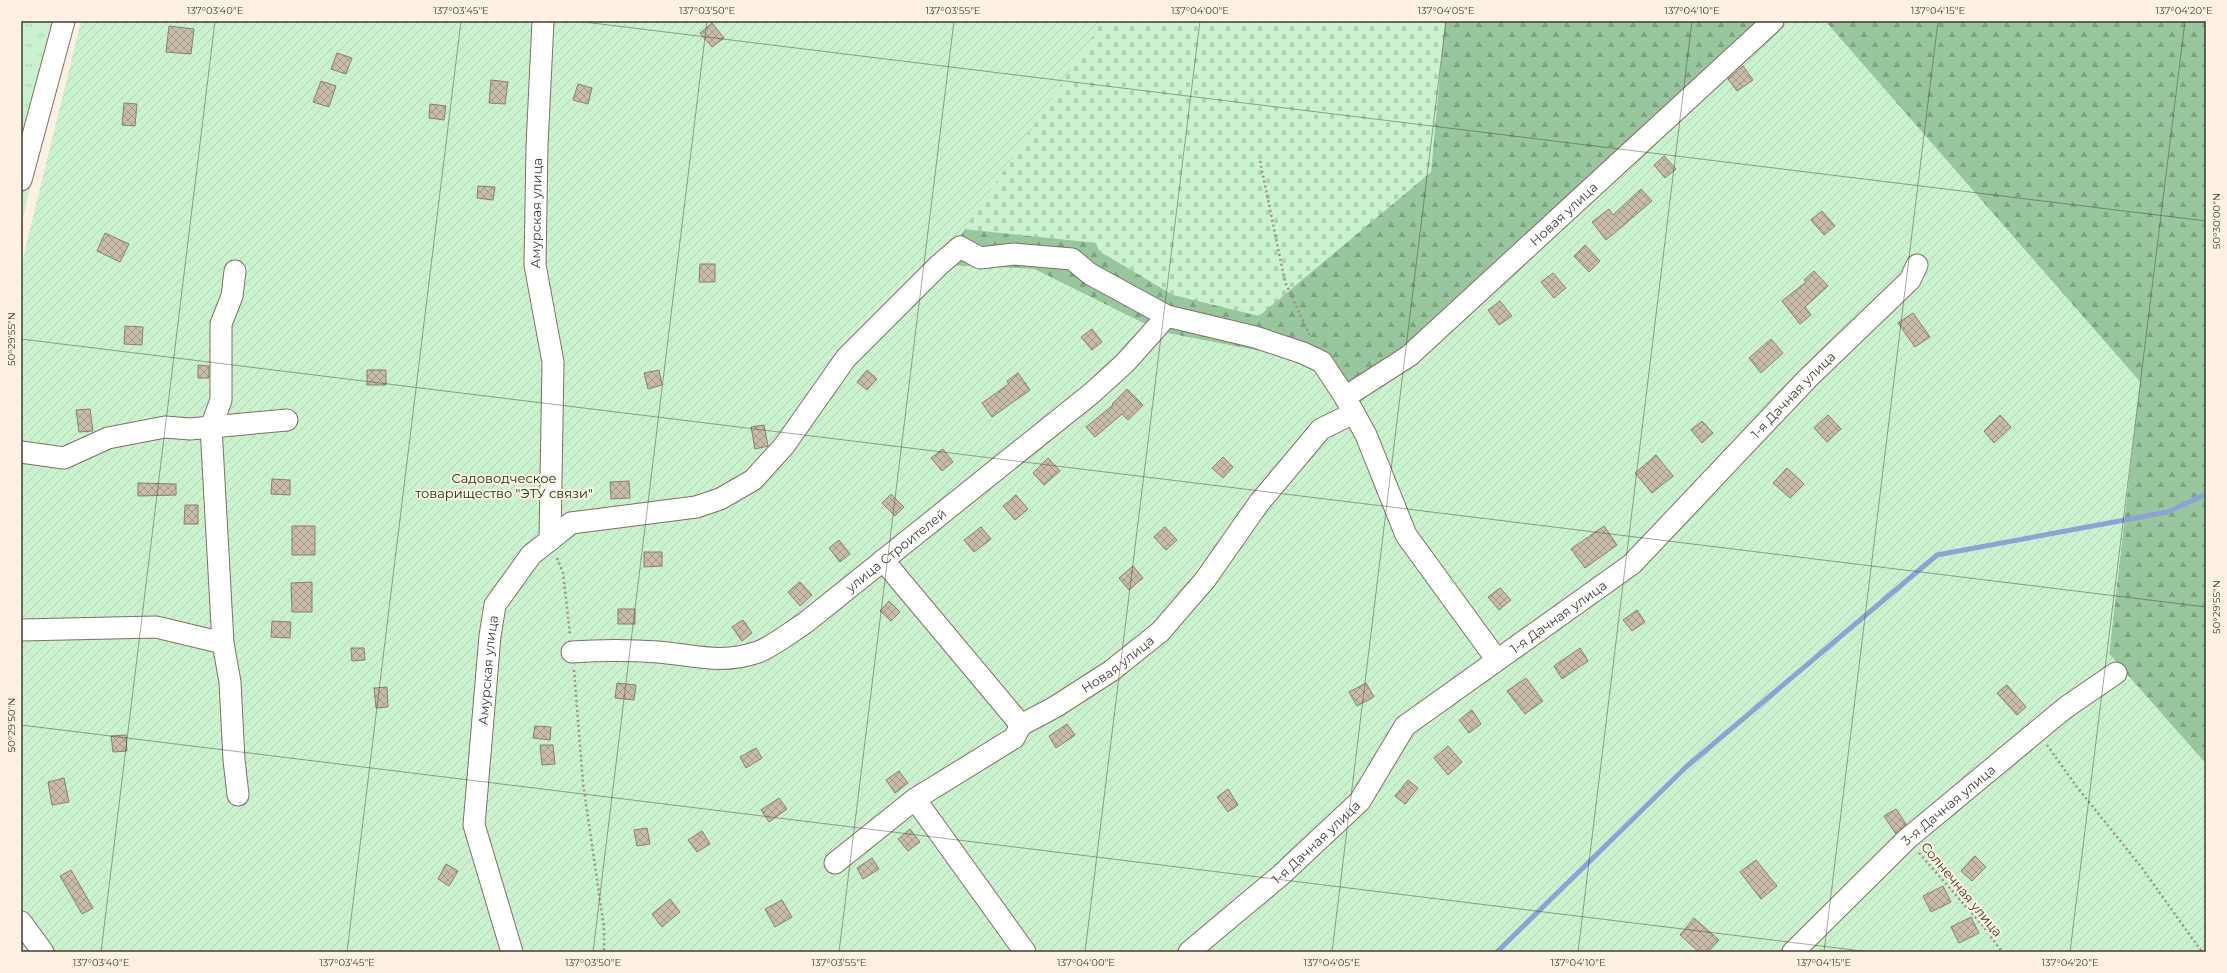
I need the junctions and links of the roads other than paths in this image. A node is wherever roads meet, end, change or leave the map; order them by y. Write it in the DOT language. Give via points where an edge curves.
graph roads {
  1 [pos="64,21"];
  2 [pos="543,21"];
  3 [pos="1773,21"];
  4 [pos="21,180"];
  5 [pos="1917,265"];
  6 [pos="235,271"];
  7 [pos="1167,316"];
  8 [pos="1350,405"];
  9 [pos="287,420"];
  10 [pos="211,427"];
  11 [pos="21,452"];
  12 [pos="550,540"];
  13 [pos="883,560"];
  14 [pos="21,630"];
  15 [pos="223,643"];
  16 [pos="572,652"];
  17 [pos="1497,660"];
  18 [pos="2116,673"];
  19 [pos="1021,725"];
  20 [pos="238,795"];
  21 [pos="915,799"];
  22 [pos="835,863"];
  23 [pos="21,922"];
  24 [pos="43,952"];
  25 [pos="512,952"];
  26 [pos="1025,952"];
  27 [pos="1189,952"];
  28 [pos="1793,952"];
  1 -- 4 [label="street"];
  2 -- 12 [label="street, Амурская улица" via="535,265 553,362"];
  3 -- 8 [label="street, Новая улица" via="1409,356"];
  5 -- 17 [label="street, 1-я Дачная улица" via="1910,280 1808,378 1632,564"];
  6 -- 10 [label="street" via="232,296 221,324 221,400"];
  7 -- 8 [label="street" via="1255,337 1322,362"];
  7 -- 12 [label="street" via="1090,274 1072,259 1014,254 980,258 960,247 846,358 784,446 752,480 720,499 696,507 571,524"];
  7 -- 13 [label="street, улица Строителей" via="1125,363 1092,393"];
  8 -- 17 [label="street" via="1366,435 1406,535"];
  8 -- 19 [label="street, Новая улица" via="1321,429 1259,503 1205,580 1160,632 1111,671 1055,707"];
  9 -- 10 [label="street"];
  10 -- 11 [label="street" via="165,427 108,438 64,458"];
  10 -- 15 [label="street"];
  12 -- 25 [label="street, Амурская улица" via="531,555 495,605 490,636 474,825"];
  13 -- 16 [label="street, улица Строителей" via="804,623 758,652 719,660 660,652 608,649"];
  13 -- 19 [label="street"];
  14 -- 15 [label="street" via="156,627"];
  15 -- 20 [label="street" via="230,682"];
  17 -- 27 [label="street, 1-я Дачная улица" via="1405,726 1360,800 1281,875"];
  18 -- 28 [label="street, 3-я Дачная улица" via="2065,708 1906,839"];
  19 -- 21 [label="street, Новая улица" via="1014,738"];
  21 -- 22 [label="street, Новая улица"];
  21 -- 26 [label="street"];
  23 -- 24 [label="street"];
}
